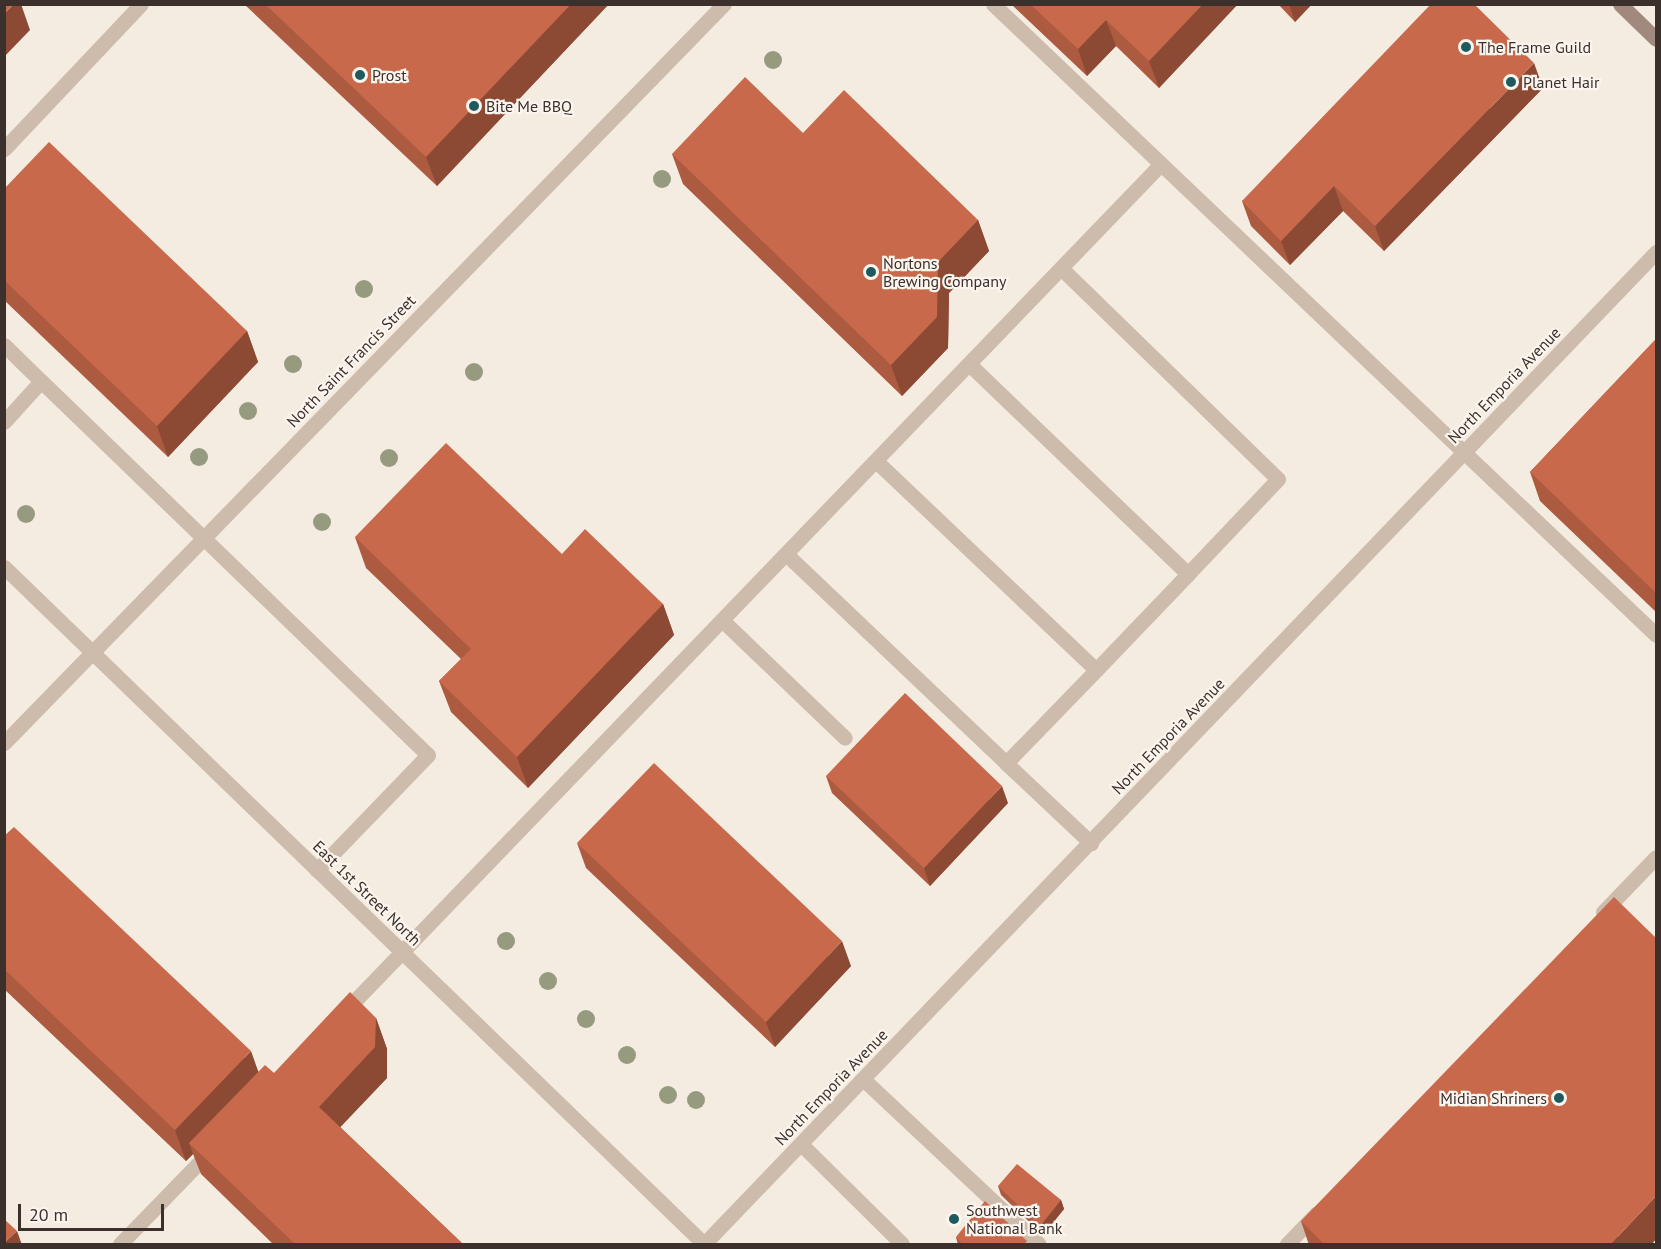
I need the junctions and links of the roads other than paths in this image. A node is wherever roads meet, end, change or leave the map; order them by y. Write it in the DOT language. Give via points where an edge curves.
graph roads {
  1 [pos="141,4"];
  2 [pos="723,4"];
  3 [pos="993,4"];
  4 [pos="1620,4"];
  5 [pos="1656,39"];
  6 [pos="4,149"];
  7 [pos="1161,164"];
  8 [pos="1656,252"];
  9 [pos="1062,269"];
  10 [pos="4,345"];
  11 [pos="969,364"];
  12 [pos="41,381"];
  13 [pos="4,422"];
  14 [pos="1464,453"];
  15 [pos="876,461"];
  16 [pos="203,537"];
  17 [pos="786,554"];
  18 [pos="4,567"];
  19 [pos="1188,574"];
  20 [pos="722,620"];
  21 [pos="1656,635"];
  22 [pos="92,652"];
  23 [pos="1096,670"];
  24 [pos="845,738"];
  25 [pos="4,743"];
  26 [pos="1006,763"];
  27 [pos="1091,843"];
  28 [pos="1656,857"];
  29 [pos="317,870"];
  30 [pos="1590,926"];
  31 [pos="402,952"];
  32 [pos="332,1025"];
  33 [pos="863,1079"];
  34 [pos="218,1143"];
  35 [pos="801,1144"];
  36 [pos="1324,1205"];
  37 [pos="120,1245"];
  38 [pos="704,1245"];
  39 [pos="902,1245"];
  40 [pos="1039,1245"];
  41 [pos="1287,1245"];
  1 -- 6 [label="street"];
  2 -- 16 [label="street, North Saint Francis Street"];
  3 -- 7 [label="street"];
  4 -- 5 [label="main road"];
  7 -- 9 [label="street"];
  7 -- 14 [label="street"];
  8 -- 14 [label="street, North Emporia Avenue"];
  9 -- 11 [label="street"];
  9 -- 19 [label="street" via="1278,479"];
  10 -- 12 [label="street"];
  11 -- 15 [label="street"];
  11 -- 19 [label="street"];
  12 -- 13 [label="street"];
  12 -- 16 [label="street"];
  14 -- 21 [label="street"];
  14 -- 27 [label="street, North Emporia Avenue"];
  15 -- 17 [label="street"];
  15 -- 23 [label="street"];
  16 -- 22 [label="street, North Saint Francis Street"];
  16 -- 29 [label="street" via="428,755"];
  17 -- 20 [label="street"];
  17 -- 26 [label="street"];
  18 -- 22 [label="street, East 1st Street North"];
  19 -- 23 [label="street"];
  20 -- 24 [label="street"];
  20 -- 31 [label="street"];
  22 -- 25 [label="street, North Saint Francis Street"];
  22 -- 29 [label="street, East 1st Street North"];
  23 -- 26 [label="street"];
  26 -- 27 [label="street"];
  27 -- 33 [label="street, North Emporia Avenue"];
  28 -- 30 [label="street"];
  29 -- 31 [label="street, East 1st Street North"];
  31 -- 32 [label="street"];
  31 -- 38 [label="street, East 1st Street North"];
  33 -- 35 [label="street, North Emporia Avenue"];
  33 -- 40 [label="street"];
  34 -- 37 [label="street"];
  35 -- 38 [label="street, North Emporia Avenue"];
  35 -- 39 [label="street"];
  36 -- 41 [label="street"];
}
